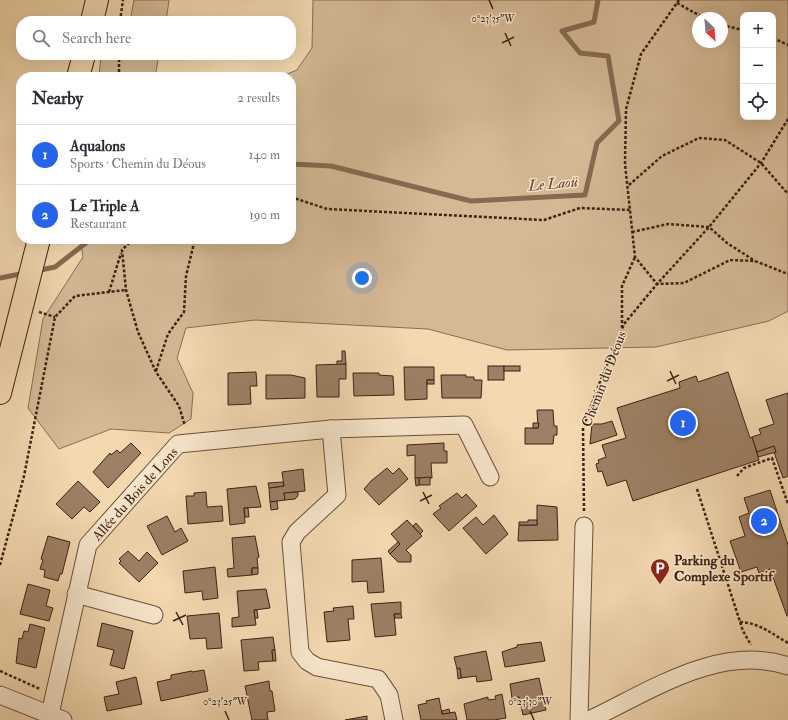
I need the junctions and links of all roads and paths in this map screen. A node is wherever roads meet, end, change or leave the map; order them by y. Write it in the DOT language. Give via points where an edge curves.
graph roads {
  1 [pos="97,0"];
  2 [pos="123,0"];
  3 [pos="678,1"];
  4 [pos="695,12"];
  5 [pos="93,16"];
  6 [pos="120,16"];
  7 [pos="728,26"];
  8 [pos="740,29"];
  9 [pos="776,39"];
  10 [pos="788,45"];
  11 [pos="83,60"];
  12 [pos="119,60"];
  13 [pos="79,72"];
  14 [pos="118,72"];
  15 [pos="788,119"];
  16 [pos="760,163"];
  17 [pos="628,186"];
  18 [pos="788,194"];
  19 [pos="296,199"];
  20 [pos="630,210"];
  21 [pos="709,227"];
  22 [pos="632,232"];
  23 [pos="38,244"];
  24 [pos="128,244"];
  25 [pos="194,244"];
  26 [pos="122,250"];
  27 [pos="635,257"];
  28 [pos="755,261"];
  29 [pos="788,274"];
  30 [pos="658,284"];
  31 [pos="126,290"];
  32 [pos="109,292"];
  33 [pos="37,311"];
  34 [pos="55,317"];
  35 [pos="622,330"];
  36 [pos="156,372"];
  37 [pos="0,393"];
  38 [pos="331,429"];
  39 [pos="191,443"];
  40 [pos="737,476"];
  41 [pos="490,477"];
  42 [pos="697,489"];
  43 [pos="788,504"];
  44 [pos="584,526"];
  45 [pos="0,565"];
  46 [pos="76,594"];
  47 [pos="154,615"];
  48 [pos="740,622"];
  49 [pos="788,643"];
  50 [pos="759,659"];
  51 [pos="788,666"];
  52 [pos="0,695"];
  53 [pos="623,712"];
  54 [pos="56,717"];
  55 [pos="394,720"];
  56 [pos="579,720"];
  57 [pos="589,720"];
  1 -- 5 [label="main road"];
  2 -- 6 [label="path"];
  3 -- 4 [label="path"];
  3 -- 17 [label="path" via="641,54 626,109 625,164"];
  7 -- 8 [label="path"];
  9 -- 10 [label="path"];
  11 -- 13 [label="main road"];
  12 -- 14 [label="path"];
  15 -- 16 [label="path, Chemin du Déous"];
  16 -- 17 [label="path" via="725,140 699,138 662,156"];
  16 -- 18 [label="path"];
  16 -- 21 [label="path, Chemin du Déous"];
  17 -- 20 [label="path"];
  19 -- 20 [label="path" via="327,209 544,220 580,208"];
  20 -- 22 [label="path"];
  21 -- 22 [label="path" via="668,224"];
  21 -- 28 [label="path"];
  21 -- 30 [label="path, Chemin du Déous"];
  22 -- 27 [label="path"];
  23 -- 37 [label="main road"];
  24 -- 26 [label="path"];
  25 -- 36 [label="path" via="186,276 184,312 168,334"];
  26 -- 31 [label="path"];
  26 -- 32 [label="path"];
  27 -- 30 [label="path"];
  27 -- 35 [label="path" via="622,286"];
  28 -- 29 [label="path"];
  28 -- 30 [label="path" via="730,260 684,283"];
  30 -- 35 [label="path, Chemin du Déous" via="624,324"];
  31 -- 32 [label="path"];
  31 -- 36 [label="path" via="138,332"];
  32 -- 34 [label="path" via="75,296"];
  33 -- 34 [label="path"];
  34 -- 45 [label="path" via="24,476"];
  35 -- 44 [label="path, Chemin du Déous" via="583,428"];
  36 -- 39 [label="path" via="179,406"];
  38 -- 39 [label="street, Allée du Bois de Lons"];
  38 -- 41 [label="street, Allée du Bois de Lons" via="464,426"];
  38 -- 55 [label="street" via="337,495 297,532 292,542 300,652 307,661 317,667 378,678 389,694"];
  39 -- 46 [label="street, Allée du Bois de Lons" via="178,444 88,545"];
  40 -- 43 [label="path" via="744,468 772,458"];
  42 -- 48 [label="path"];
  44 -- 56 [label="street"];
  46 -- 47 [label="street"];
  46 -- 54 [label="street, Allée du Bois de Lons"];
  48 -- 49 [label="path" via="767,629"];
  48 -- 50 [label="path"];
  50 -- 51 [label="street"];
  50 -- 53 [label="street" via="733,660 709,665 680,676"];
  52 -- 54 [label="street"];
  53 -- 57 [label="street"];
}
